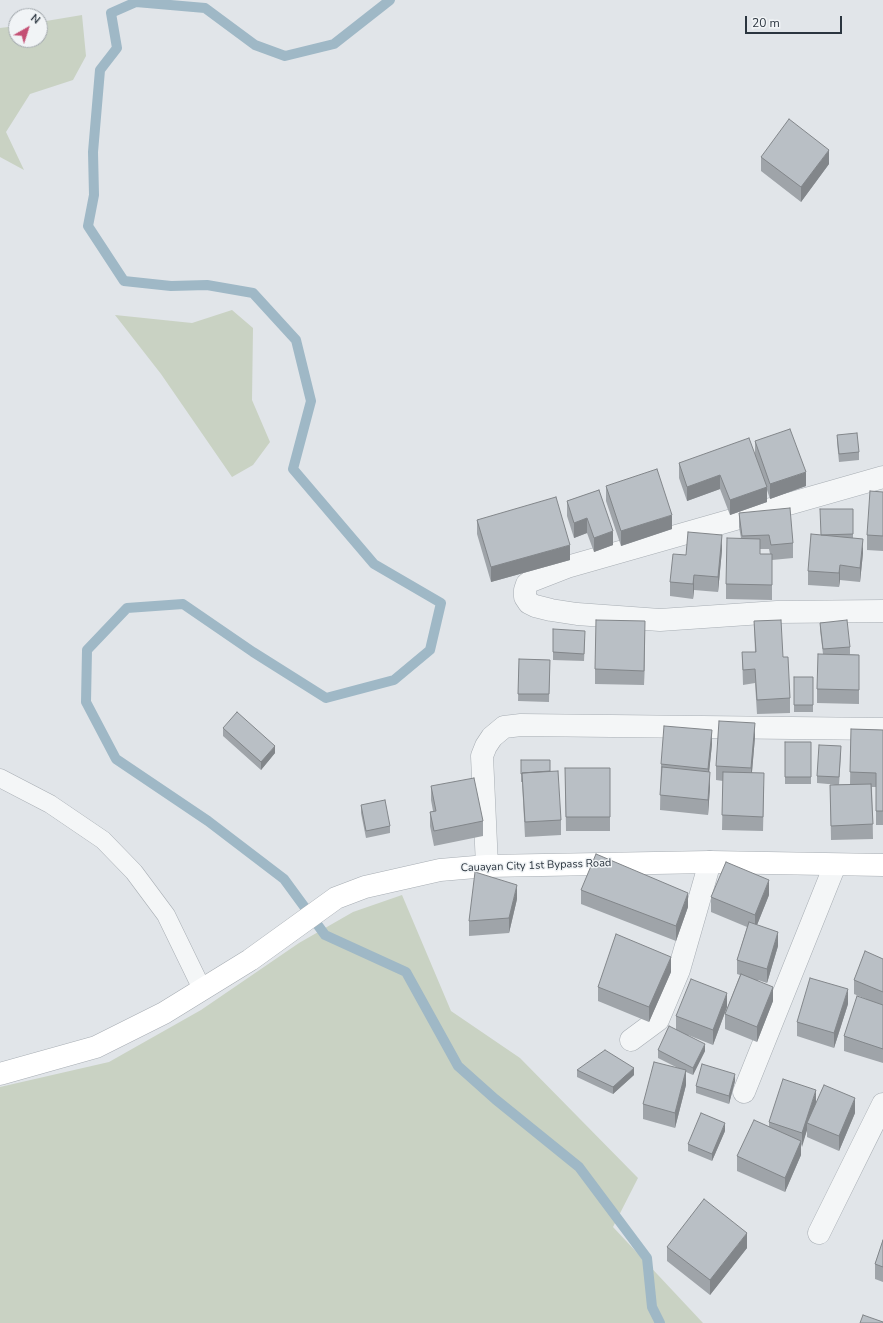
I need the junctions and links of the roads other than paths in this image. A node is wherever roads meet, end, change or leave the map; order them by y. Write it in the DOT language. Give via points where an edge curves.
graph roads {
  1 [pos="883,476"];
  2 [pos="851,486"];
  3 [pos="883,491"];
  4 [pos="883,611"];
  5 [pos="883,729"];
  6 [pos="0,778"];
  7 [pos="710,862"];
  8 [pos="835,865"];
  9 [pos="883,865"];
  10 [pos="487,866"];
  11 [pos="202,989"];
  12 [pos="631,1040"];
  13 [pos="0,1074"];
  14 [pos="744,1092"];
  15 [pos="883,1104"];
  16 [pos="819,1233"];
  1 -- 2 [label="street"];
  2 -- 3 [label="street"];
  2 -- 4 [label="street" via="567,567 531,581 527,584 525,597 529,603 551,610 660,620 777,612"];
  5 -- 10 [label="street" via="521,725 504,727 492,737 482,756"];
  6 -- 11 [label="lane" via="50,804 103,840 134,872 166,915"];
  7 -- 8 [label="main road, Cauayan City 1st Bypass Road"];
  7 -- 10 [label="main road, Cauayan City 1st Bypass Road"];
  7 -- 12 [label="street" via="679,970 658,1020"];
  8 -- 9 [label="main road, Cauayan City 1st Bypass Road"];
  8 -- 14 [label="street"];
  10 -- 11 [label="main road, Cauayan City 1st Bypass Road" via="440,870 365,887 336,898 250,960"];
  11 -- 13 [label="main road, Cauayan City 1st Bypass Road" via="164,1013 96,1047"];
  15 -- 16 [label="street"];
}
